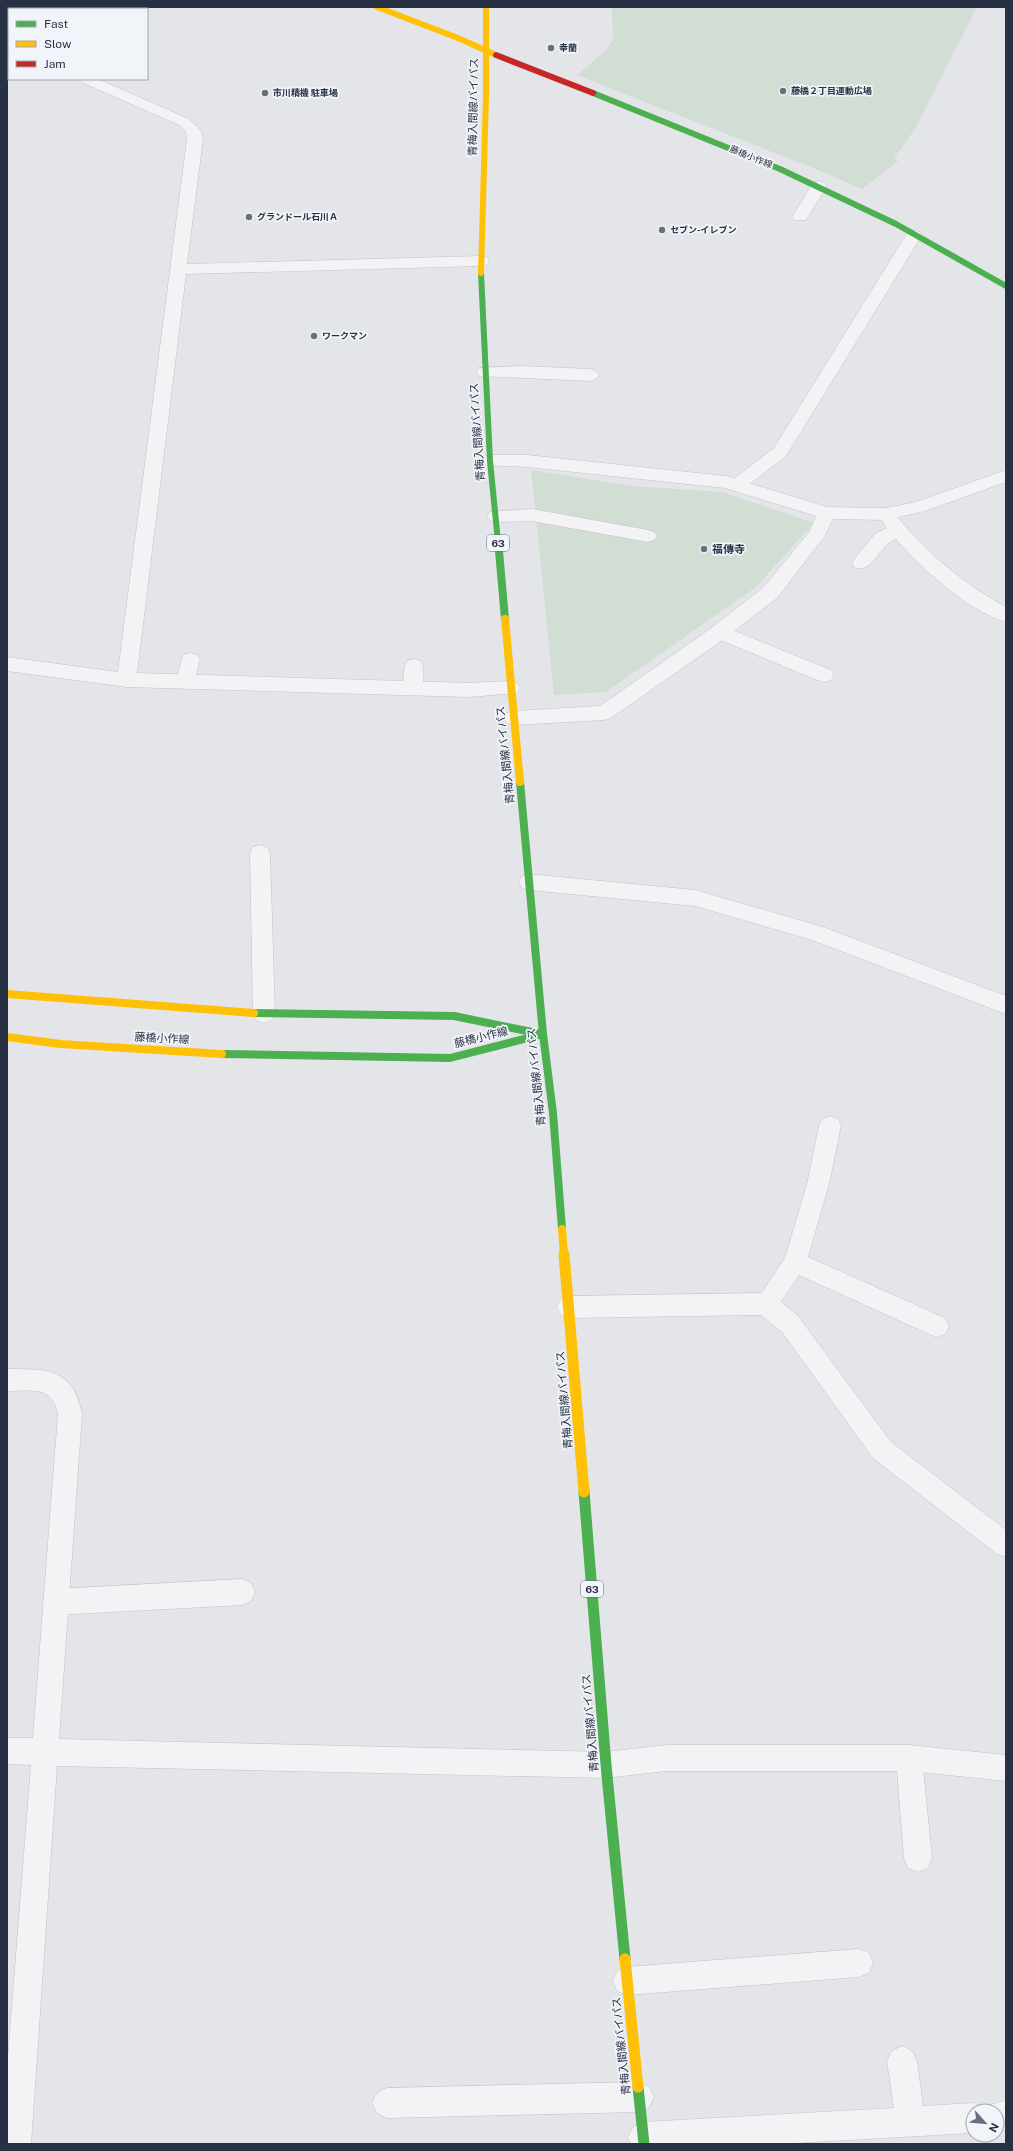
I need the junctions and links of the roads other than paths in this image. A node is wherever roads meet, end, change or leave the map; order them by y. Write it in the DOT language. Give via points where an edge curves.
graph roads {
  1 [pos="377,7"];
  2 [pos="486,7"];
  3 [pos="486,52"];
  4 [pos="88,80"];
  5 [pos="819,186"];
  6 [pos="800,217"];
  7 [pos="914,235"];
  8 [pos="481,262"];
  9 [pos="180,269"];
  10 [pos="1006,286"];
  11 [pos="485,372"];
  12 [pos="590,375"];
  13 [pos="490,461"];
  14 [pos="1006,476"];
  15 [pos="737,485"];
  16 [pos="826,513"];
  17 [pos="886,514"];
  18 [pos="496,516"];
  19 [pos="899,531"];
  20 [pos="648,536"];
  21 [pos="861,563"];
  22 [pos="1006,615"];
  23 [pos="720,632"];
  24 [pos="190,660"];
  25 [pos="7,664"];
  26 [pos="414,666"];
  27 [pos="824,675"];
  28 [pos="128,680"];
  29 [pos="186,682"];
  30 [pos="412,688"];
  31 [pos="510,688"];
  32 [pos="514,718"];
  33 [pos="260,853"];
  34 [pos="529,882"];
  35 [pos="7,994"];
  36 [pos="1006,1005"];
  37 [pos="264,1014"];
  38 [pos="543,1034"];
  39 [pos="7,1037"];
  40 [pos="830,1126"];
  41 [pos="796,1262"];
  42 [pos="766,1304"];
  43 [pos="569,1307"];
  44 [pos="937,1326"];
  45 [pos="7,1380"];
  46 [pos="1006,1545"];
  47 [pos="242,1592"];
  48 [pos="56,1602"];
  49 [pos="7,1751"];
  50 [pos="45,1751"];
  51 [pos="909,1758"];
  52 [pos="606,1765"];
  53 [pos="1006,1768"];
  54 [pos="918,1858"];
  55 [pos="859,1963"];
  56 [pos="627,1981"];
  57 [pos="902,2061"];
  58 [pos="639,2097"];
  59 [pos="387,2103"];
  60 [pos="965,2119"];
  61 [pos="910,2122"];
  62 [pos="643,2140"];
  63 [pos="16,2144"];
  1 -- 3 [label="main road, 藤橋小作線"];
  2 -- 3 [label="main road, 青梅入間線バイパス / 63"];
  3 -- 5 [label="main road, 藤橋小作線"];
  3 -- 8 [label="main road, 青梅入間線バイパス / 63"];
  4 -- 9 [label="street" via="177,118 193,131 195,139"];
  5 -- 6 [label="street"];
  5 -- 7 [label="main road, 藤橋小作線"];
  7 -- 10 [label="main road, 藤橋小作線"];
  7 -- 15 [label="street" via="780,452"];
  8 -- 9 [label="street"];
  8 -- 11 [label="main road, 青梅入間線バイパス / 63"];
  9 -- 28 [label="street"];
  11 -- 12 [label="street" via="522,371"];
  11 -- 13 [label="main road, 青梅入間線バイパス / 63"];
  13 -- 15 [label="street" via="527,461"];
  13 -- 18 [label="main road, 青梅入間線バイパス / 63"];
  14 -- 17 [label="street" via="919,507"];
  15 -- 16 [label="street"];
  16 -- 17 [label="street"];
  16 -- 23 [label="street" via="818,533 770,593"];
  17 -- 19 [label="street"];
  18 -- 20 [label="street" via="532,515"];
  18 -- 31 [label="main road, 青梅入間線バイパス / 63"];
  19 -- 21 [label="street" via="882,537"];
  19 -- 22 [label="street" via="926,562 951,582"];
  23 -- 27 [label="street"];
  23 -- 32 [label="street" via="604,713"];
  24 -- 29 [label="street"];
  25 -- 28 [label="street"];
  26 -- 30 [label="street"];
  28 -- 29 [label="street"];
  29 -- 30 [label="street"];
  30 -- 31 [label="street"];
  31 -- 32 [label="main road, 青梅入間線バイパス / 63"];
  32 -- 34 [label="main road, 青梅入間線バイパス / 63"];
  33 -- 37 [label="street"];
  34 -- 36 [label="street" via="695,898 816,933"];
  34 -- 38 [label="main road, 青梅入間線バイパス / 63"];
  35 -- 37 [label="main road, 藤橋小作線"];
  37 -- 38 [label="main road, 藤橋小作線" via="454,1016"];
  38 -- 39 [label="main road, 藤橋小作線" via="450,1058 244,1055 61,1044"];
  38 -- 43 [label="main road, 青梅入間線バイパス / 63" via="553,1113"];
  40 -- 41 [label="street" via="818,1184"];
  41 -- 42 [label="street"];
  41 -- 44 [label="street"];
  42 -- 43 [label="street"];
  42 -- 46 [label="street" via="790,1324 882,1450"];
  43 -- 52 [label="main road, 青梅入間線バイパス / 63"];
  45 -- 48 [label="street" via="46,1381 58,1388 68,1399 70,1414"];
  47 -- 48 [label="street"];
  48 -- 50 [label="street"];
  49 -- 50 [label="street"];
  50 -- 52 [label="street"];
  50 -- 63 [label="street"];
  51 -- 52 [label="street" via="666,1758"];
  51 -- 53 [label="street"];
  51 -- 54 [label="street"];
  52 -- 56 [label="main road, 青梅入間線バイパス / 63"];
  55 -- 56 [label="street"];
  56 -- 58 [label="main road, 青梅入間線バイパス / 63"];
  57 -- 61 [label="street"];
  58 -- 59 [label="street"];
  58 -- 62 [label="main road, 青梅入間線バイパス / 63"];
  60 -- 61 [label="street"];
  61 -- 62 [label="street"];
}
